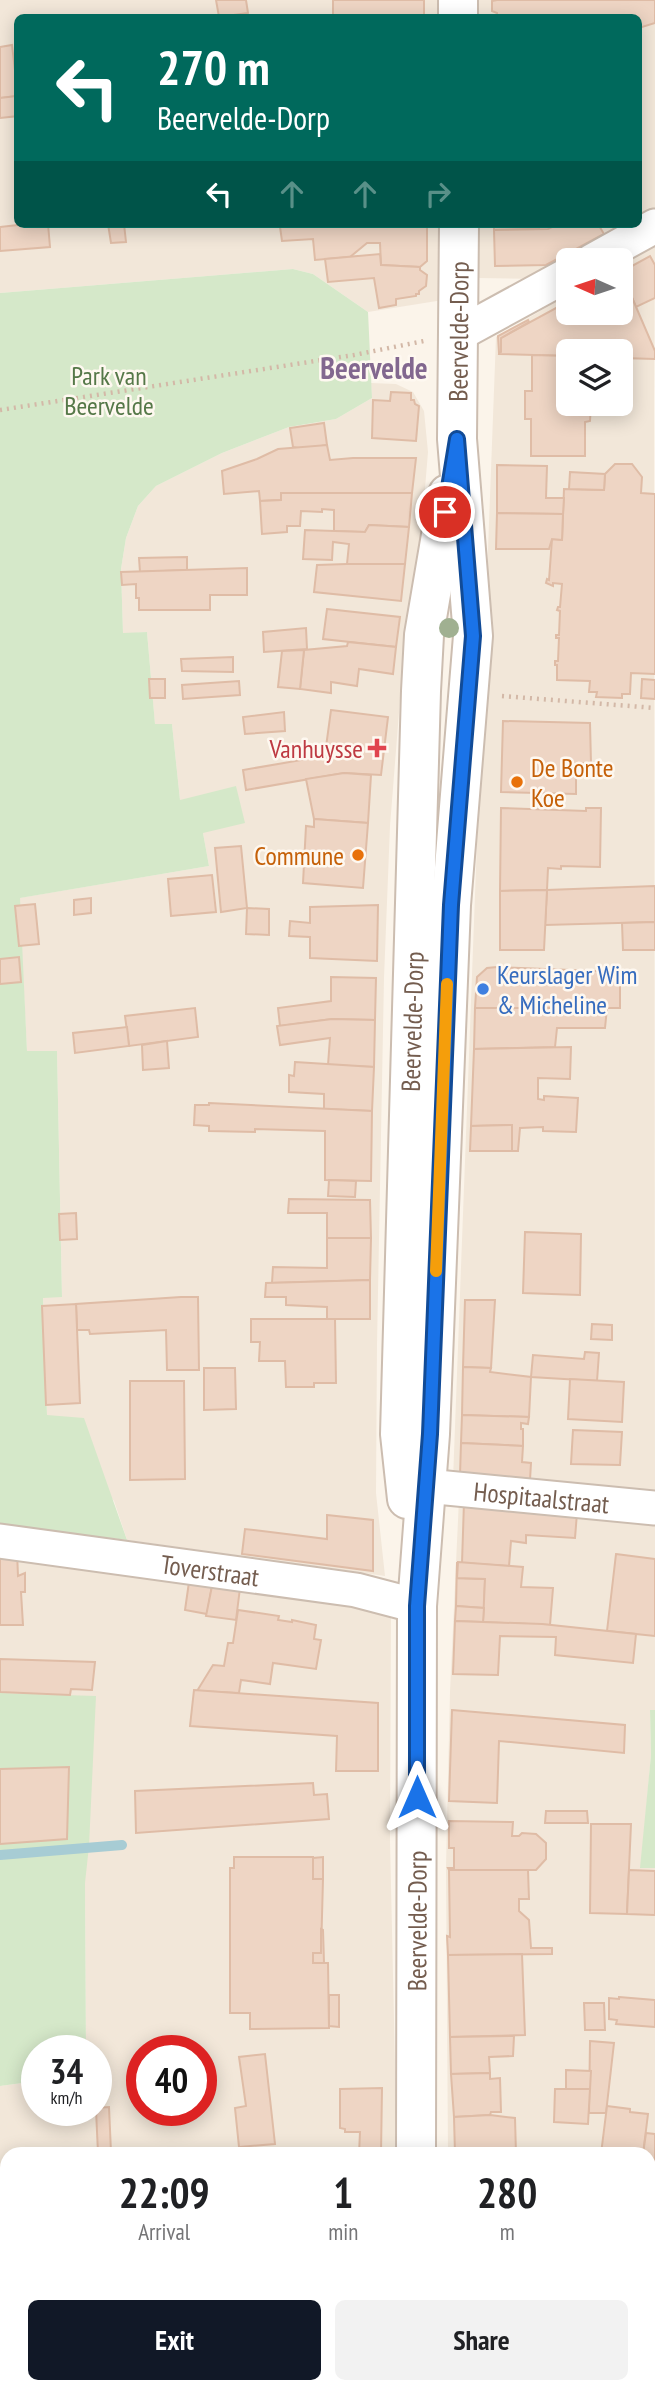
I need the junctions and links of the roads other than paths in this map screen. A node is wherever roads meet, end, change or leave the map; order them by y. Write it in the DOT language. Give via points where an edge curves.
graph roads {
  1 [pos="655,226"];
  2 [pos="459,228"];
  3 [pos="615,248"];
  4 [pos="556,281"];
  5 [pos="459,334"];
  6 [pos="457,439"];
  7 [pos="426,1486"];
  8 [pos="655,1508"];
  9 [pos="0,1541"];
  10 [pos="417,1606"];
  11 [pos="416,2147"];
  1 -- 3 [label="street"];
  2 -- 5 [label="street, Beervelde-Dorp"];
  4 -- 5 [label="street"];
  5 -- 6 [label="street, Beervelde-Dorp"];
  6 -- 7 [label="street, Beervelde-Dorp" via="473,636 451,905"];
  6 -- 10 [label="street, Beervelde-Dorp" via="424,635 421,691 400,1434"];
  7 -- 8 [label="street, Hospitaalstraat"];
  7 -- 10 [label="street, Beervelde-Dorp"];
  9 -- 10 [label="street, Toverstraat" via="356,1590"];
  10 -- 11 [label="street, Beervelde-Dorp"];
}
